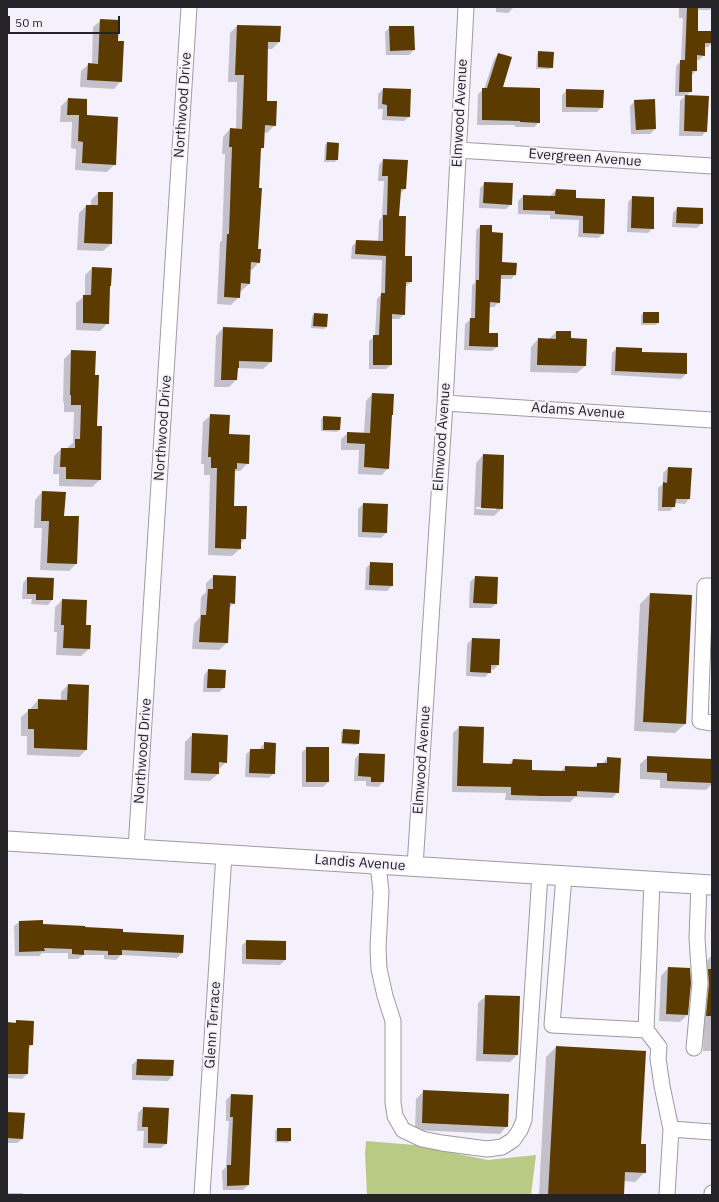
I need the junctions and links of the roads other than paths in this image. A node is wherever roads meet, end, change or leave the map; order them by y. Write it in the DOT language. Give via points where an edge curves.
graph roads {
  1 [pos="189,7"];
  2 [pos="466,7"];
  3 [pos="458,150"];
  4 [pos="712,166"];
  5 [pos="445,403"];
  6 [pos="712,420"];
  7 [pos="712,586"];
  8 [pos="712,723"];
  9 [pos="7,841"];
  10 [pos="136,849"];
  11 [pos="224,854"];
  12 [pos="378,864"];
  13 [pos="415,866"];
  14 [pos="540,874"];
  15 [pos="564,876"];
  16 [pos="652,881"];
  17 [pos="706,885"];
  18 [pos="646,1030"];
  19 [pos="694,1048"];
  20 [pos="671,1129"];
  21 [pos="712,1132"];
  22 [pos="202,1195"];
  23 [pos="667,1195"];
  1 -- 10 [label="street, Northwood Drive"];
  2 -- 3 [label="street, Elmwood Avenue"];
  3 -- 4 [label="street, Evergreen Avenue"];
  3 -- 5 [label="street, Elmwood Avenue"];
  5 -- 6 [label="street, Adams Avenue"];
  5 -- 13 [label="street, Elmwood Avenue"];
  7 -- 8 [label="street" via="705,586 700,721"];
  9 -- 10 [label="main road, Landis Avenue"];
  10 -- 11 [label="main road, Landis Avenue"];
  11 -- 12 [label="main road, Landis Avenue"];
  11 -- 22 [label="street, Glenn Terrace"];
  12 -- 13 [label="main road, Landis Avenue"];
  12 -- 14 [label="street" via="381,892 379,969 393,1021 392,1102 395,1116 403,1130 422,1139 487,1148 502,1147 513,1140 524,1120"];
  13 -- 14 [label="main road, Landis Avenue"];
  14 -- 15 [label="main road, Landis Avenue"];
  15 -- 16 [label="main road, Landis Avenue"];
  15 -- 18 [label="street" via="552,1025"];
  16 -- 17 [label="main road, Landis Avenue"];
  16 -- 18 [label="street"];
  17 -- 19 [label="street" via="697,938 700,982"];
  18 -- 20 [label="street" via="659,1047 662,1086"];
  20 -- 21 [label="street"];
  20 -- 23 [label="street"];
}
